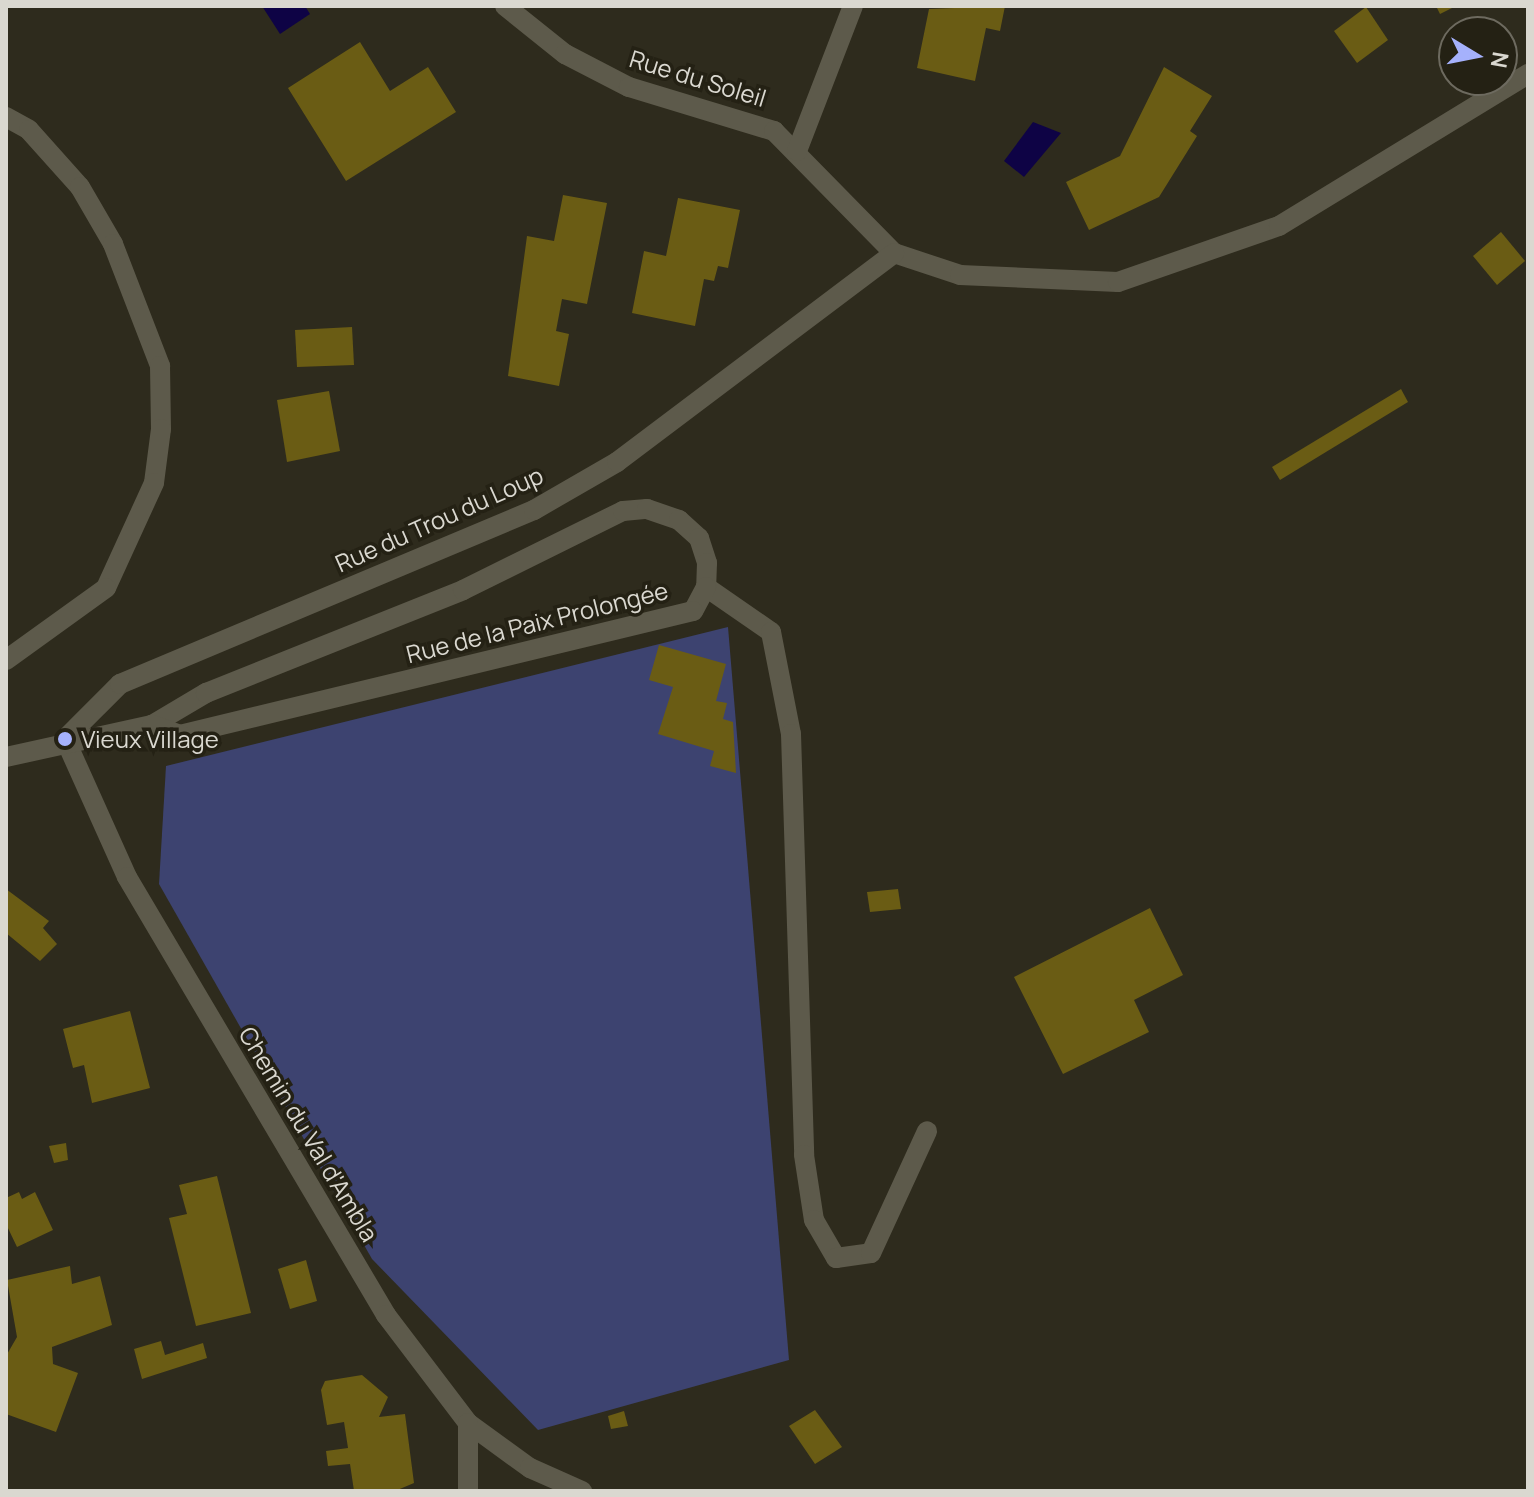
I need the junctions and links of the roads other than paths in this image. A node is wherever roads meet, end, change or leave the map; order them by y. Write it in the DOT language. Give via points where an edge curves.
graph roads {
  1 [pos="505,6"];
  2 [pos="853,6"];
  3 [pos="1528,74"];
  4 [pos="6,117"];
  5 [pos="797,151"];
  6 [pos="894,253"];
  7 [pos="706,587"];
  8 [pos="6,660"];
  9 [pos="152,725"];
  10 [pos="65,739"];
  11 [pos="6,757"];
  12 [pos="927,1131"];
  13 [pos="468,1423"];
  14 [pos="468,1491"];
  15 [pos="582,1491"];
  1 -- 5 [label="street, Rue du Soleil" via="565,54 629,87 753,119"];
  2 -- 5 [label="street"];
  3 -- 6 [label="street" via="1279,226 1118,282 960,275"];
  4 -- 8 [label="street" via="29,130 80,187 113,244 160,366 161,429 154,483 106,588"];
  5 -- 6 [label="street, Rue du Soleil"];
  6 -- 10 [label="street, Rue du Trou du Loup" via="570,489 120,684"];
  7 -- 9 [label="street, Rue de la Paix Prolongée" via="693,611 180,735"];
  7 -- 9 [label="street, Rue de la Paix Prolongée" via="699,538 679,520 647,509 623,511 463,590 206,693"];
  7 -- 12 [label="street" via="771,632 791,734 804,1155 814,1220 836,1258 871,1253"];
  9 -- 10 [label="street, Rue de la Paix Prolongée"];
  10 -- 11 [label="street, Rue de la Paix Prolongée"];
  10 -- 13 [label="street, Chemin du Val d'Ambla" via="135,890 386,1315"];
  13 -- 14 [label="street"];
  13 -- 15 [label="street, Chemin du Val d'Ambla" via="530,1468"];
}
